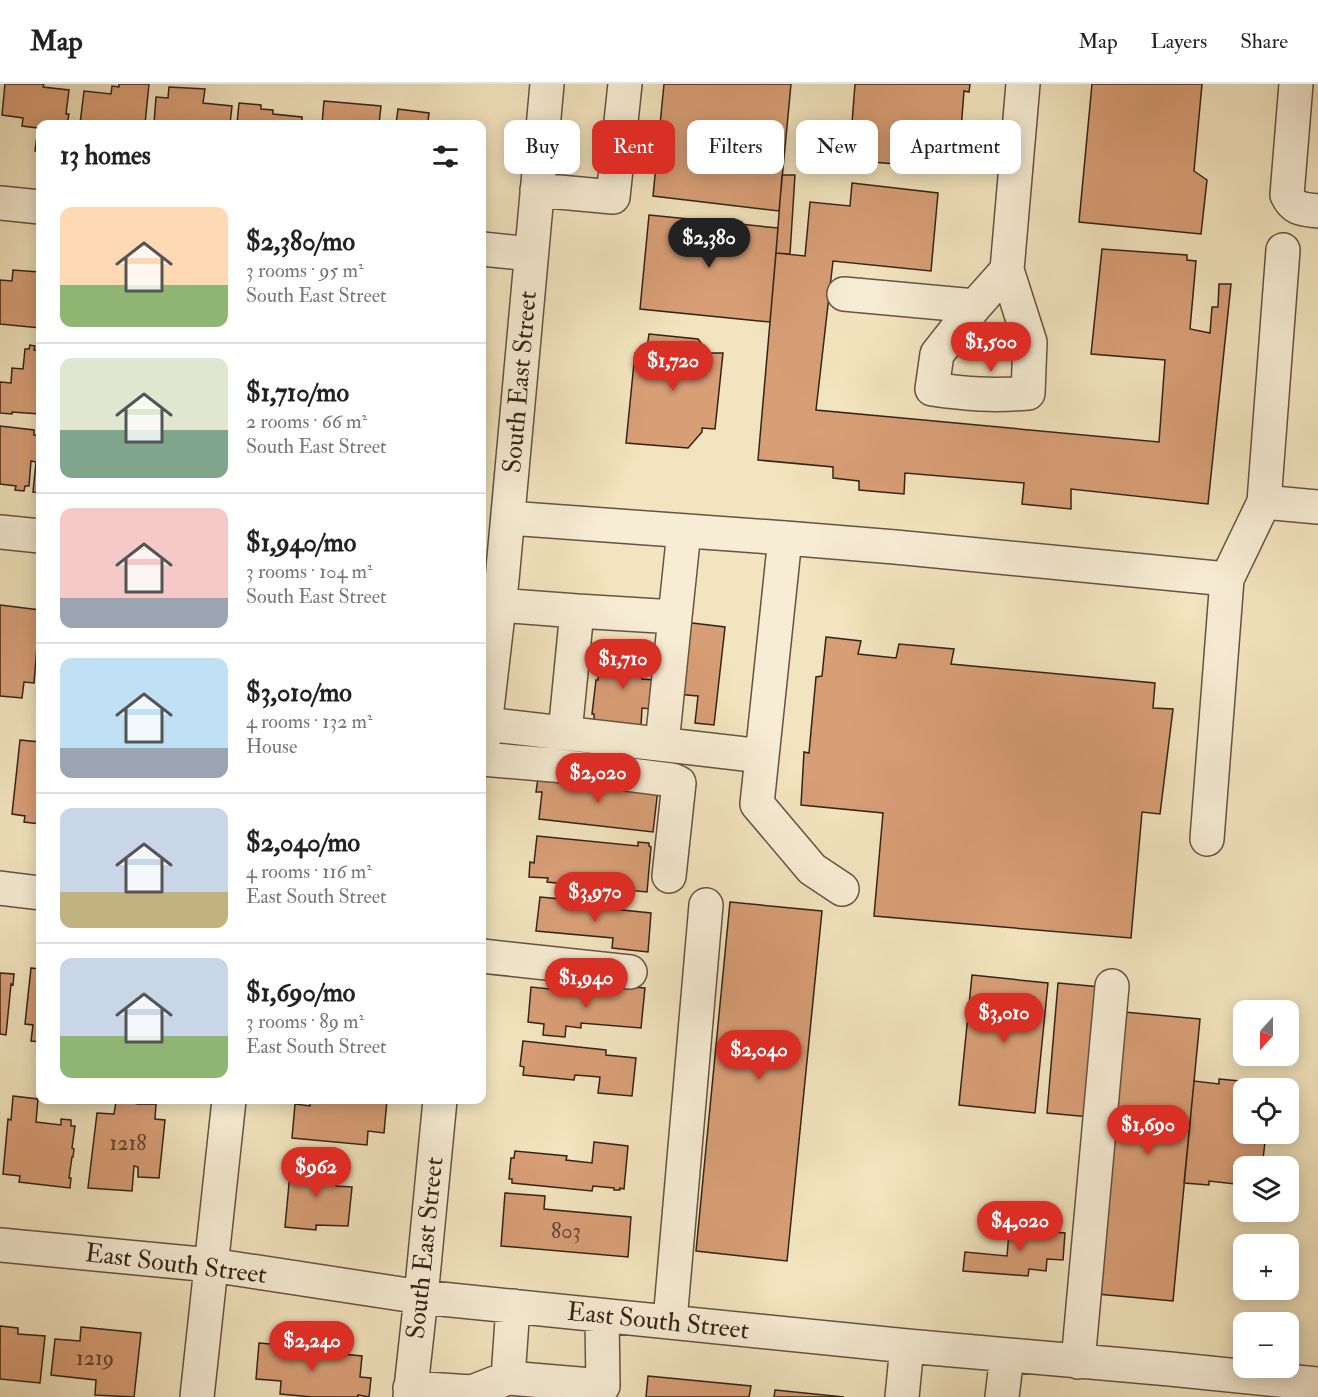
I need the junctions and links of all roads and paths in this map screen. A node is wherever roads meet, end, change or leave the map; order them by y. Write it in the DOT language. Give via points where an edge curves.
graph roads {
  1 [pos="547,84"];
  2 [pos="625,84"];
  3 [pos="1023,84"];
  4 [pos="1296,84"];
  5 [pos="537,190"];
  6 [pos="0,203"];
  7 [pos="36,207"];
  8 [pos="1318,211"];
  9 [pos="486,249"];
  10 [pos="1283,250"];
  11 [pos="531,254"];
  12 [pos="1007,270"];
  13 [pos="844,294"];
  14 [pos="975,306"];
  15 [pos="1264,502"];
  16 [pos="1318,507"];
  17 [pos="508,518"];
  18 [pos="684,531"];
  19 [pos="0,532"];
  20 [pos="36,536"];
  21 [pos="785,538"];
  22 [pos="1227,579"];
  23 [pos="494,587"];
  24 [pos="577,611"];
  25 [pos="675,617"];
  26 [pos="486,697"];
  27 [pos="565,733"];
  28 [pos="486,738"];
  29 [pos="662,744"];
  30 [pos="762,756"];
  31 [pos="486,759"];
  32 [pos="1207,839"];
  33 [pos="669,876"];
  34 [pos="0,888"];
  35 [pos="842,888"];
  36 [pos="36,892"];
  37 [pos="706,905"];
  38 [pos="486,956"];
  39 [pos="630,972"];
  40 [pos="1112,986"];
  41 [pos="229,1104"];
  42 [pos="440,1104"];
  43 [pos="0,1245"];
  44 [pos="212,1265"];
  45 [pos="421,1297"];
  46 [pos="513,1306"];
  47 [pos="602,1316"];
  48 [pos="670,1322"];
  49 [pos="907,1346"];
  50 [pos="1006,1355"];
  51 [pos="1078,1362"];
  52 [pos="508,1378"];
  53 [pos="1169,1383"];
  54 [pos="1318,1384"];
  55 [pos="602,1391"];
  56 [pos="410,1393"];
  57 [pos="197,1397"];
  58 [pos="902,1397"];
  59 [pos="1002,1397"];
  1 -- 5 [label="street, South East Street"];
  2 -- 5 [label="street" via="613,197"];
  3 -- 12 [label="street"];
  4 -- 8 [label="street" via="1287,195 1297,208"];
  5 -- 11 [label="street, South East Street"];
  6 -- 7 [label="street"];
  9 -- 11 [label="street"];
  10 -- 15 [label="street"];
  11 -- 17 [label="street, South East Street"];
  12 -- 14 [label="street"];
  12 -- 14 [label="street" via="1030,342 1028,393 965,394 932,389 937,354"];
  13 -- 14 [label="street"];
  15 -- 16 [label="street"];
  15 -- 22 [label="street"];
  17 -- 18 [label="street"];
  17 -- 23 [label="street, South East Street"];
  18 -- 21 [label="street"];
  18 -- 25 [label="street"];
  19 -- 20 [label="street"];
  21 -- 22 [label="street"];
  21 -- 30 [label="street"];
  22 -- 32 [label="street"];
  23 -- 24 [label="street"];
  23 -- 26 [label="street, South East Street"];
  24 -- 25 [label="street"];
  24 -- 27 [label="street"];
  25 -- 29 [label="street"];
  27 -- 28 [label="street"];
  27 -- 29 [label="street"];
  29 -- 30 [label="street"];
  30 -- 35 [label="street" via="757,804 812,869"];
  31 -- 33 [label="street" via="679,783"];
  34 -- 36 [label="street"];
  37 -- 48 [label="street"];
  38 -- 39 [label="street"];
  40 -- 51 [label="street"];
  41 -- 44 [label="street"];
  42 -- 45 [label="street, South East Street"];
  43 -- 44 [label="street, East South Street"];
  44 -- 45 [label="street, East South Street"];
  44 -- 57 [label="street"];
  45 -- 46 [label="street, East South Street"];
  45 -- 56 [label="street, South East Street"];
  46 -- 47 [label="street, East South Street"];
  46 -- 52 [label="street"];
  47 -- 48 [label="street, East South Street"];
  47 -- 55 [label="street"];
  48 -- 49 [label="street, East South Street"];
  49 -- 50 [label="street, East South Street"];
  49 -- 58 [label="street"];
  50 -- 51 [label="street, East South Street"];
  50 -- 59 [label="street"];
  51 -- 53 [label="street, East South Street"];
  52 -- 55 [label="street"];
  52 -- 56 [label="street" via="472,1392"];
  53 -- 54 [label="street, East South Street"];
}
